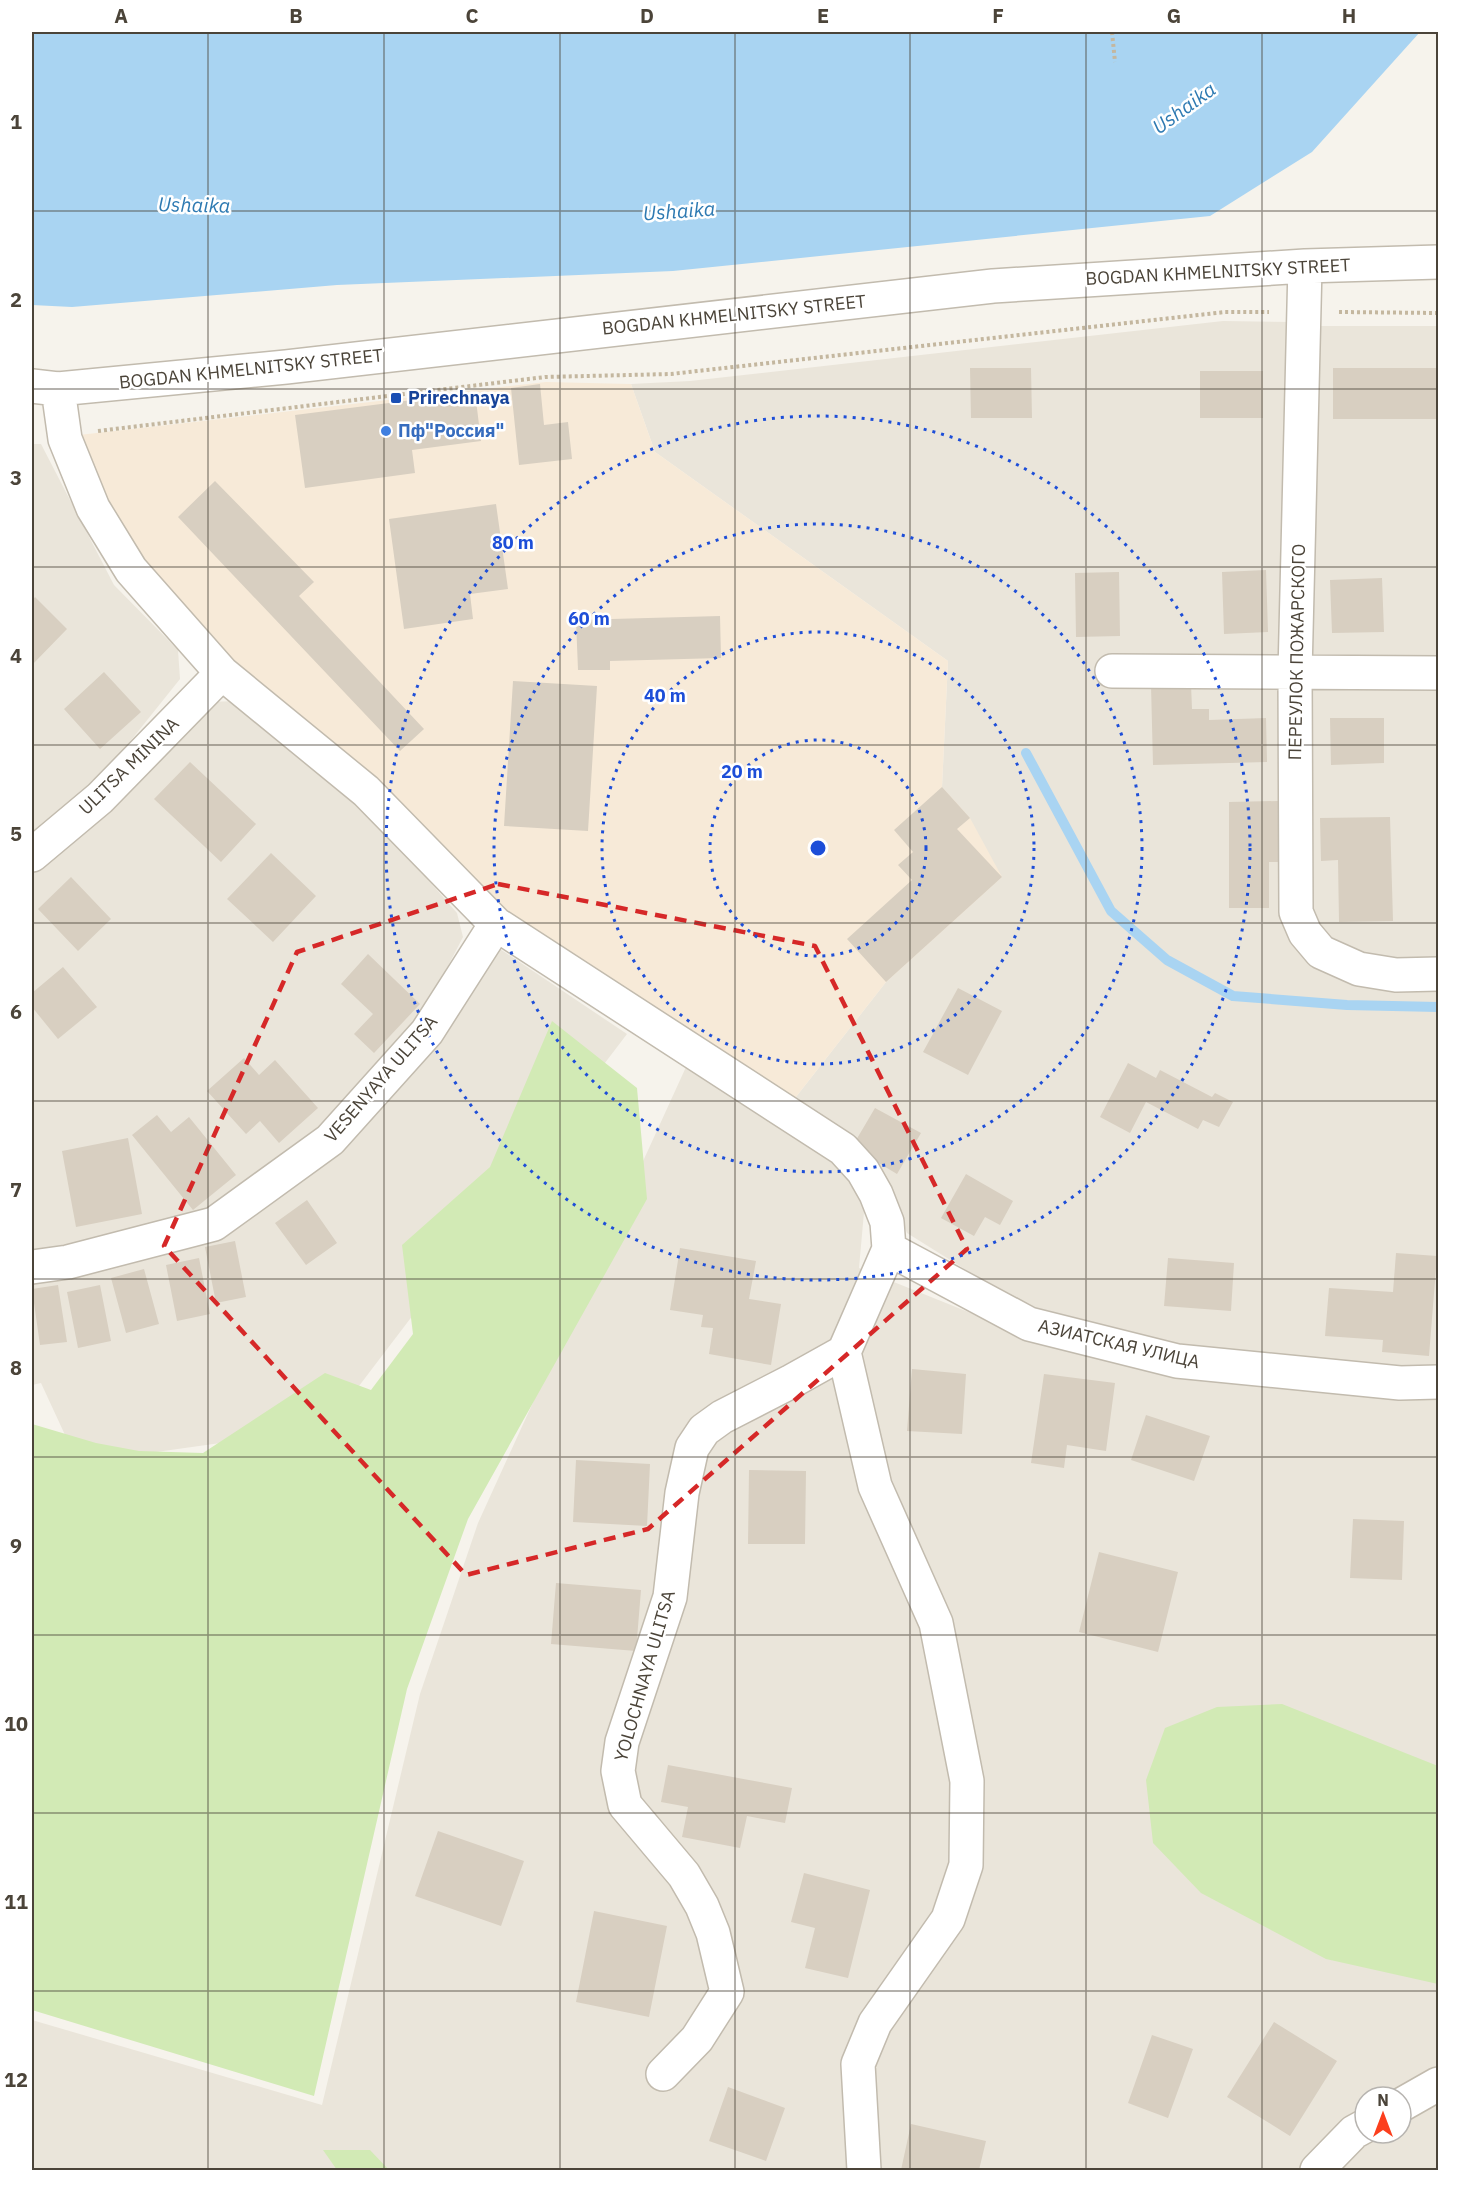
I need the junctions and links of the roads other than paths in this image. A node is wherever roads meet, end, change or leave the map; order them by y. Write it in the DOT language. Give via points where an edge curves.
graph roads {
  1 [pos="1438,262"];
  2 [pos="1305,266"];
  3 [pos="45,387"];
  4 [pos="1112,671"];
  5 [pos="222,673"];
  6 [pos="1295,673"];
  7 [pos="1438,673"];
  8 [pos="32,855"];
  9 [pos="496,924"];
  10 [pos="1438,974"];
  11 [pos="889,1249"];
  12 [pos="32,1267"];
  13 [pos="844,1352"];
  14 [pos="1438,1382"];
  15 [pos="663,2074"];
  16 [pos="1438,2084"];
  17 [pos="1413,2098"];
  18 [pos="1353,2133"];
  19 [pos="864,2170"];
  20 [pos="1317,2170"];
  1 -- 2 [label="street, BOGDAN KHMELNITSKY STREET"];
  2 -- 3 [label="street, BOGDAN KHMELNITSKY STREET" via="993,286 286,367"];
  2 -- 6 [label="street, ПЕРЕУЛОК ПОЖАРСКОГО"];
  3 -- 5 [label="street" via="93,508 131,570"];
  4 -- 6 [label="street"];
  5 -- 8 [label="street, ULITSA MININA" via="100,798"];
  5 -- 9 [label="street" via="366,790"];
  6 -- 7 [label="street"];
  6 -- 10 [label="street, ПЕРЕУЛОК ПОЖАРСКОГО" via="1296,912 1305,933 1321,952 1359,969 1396,975"];
  9 -- 11 [label="street" via="843,1149 863,1171 876,1194 887,1222"];
  9 -- 12 [label="street, VESENYAYA ULITSA" via="428,1032 330,1140 214,1224 68,1262"];
  11 -- 13 [label="street"];
  11 -- 14 [label="street, АЗИАТСКАЯ УЛИЦА" via="1029,1324 1178,1361 1400,1383"];
  13 -- 15 [label="street, YOLOCHNAYA ULITSA" via="722,1417 704,1430 692,1448 682,1493 670,1597 622,1742 618,1771 625,1805 684,1875 702,1906 713,1933 727,1992 697,2039"];
  13 -- 19 [label="street" via="875,1486 936,1623 967,1782 966,1865 948,1919 875,2023 858,2064"];
  16 -- 17 [label="street"];
  18 -- 20 [label="street"];
}
